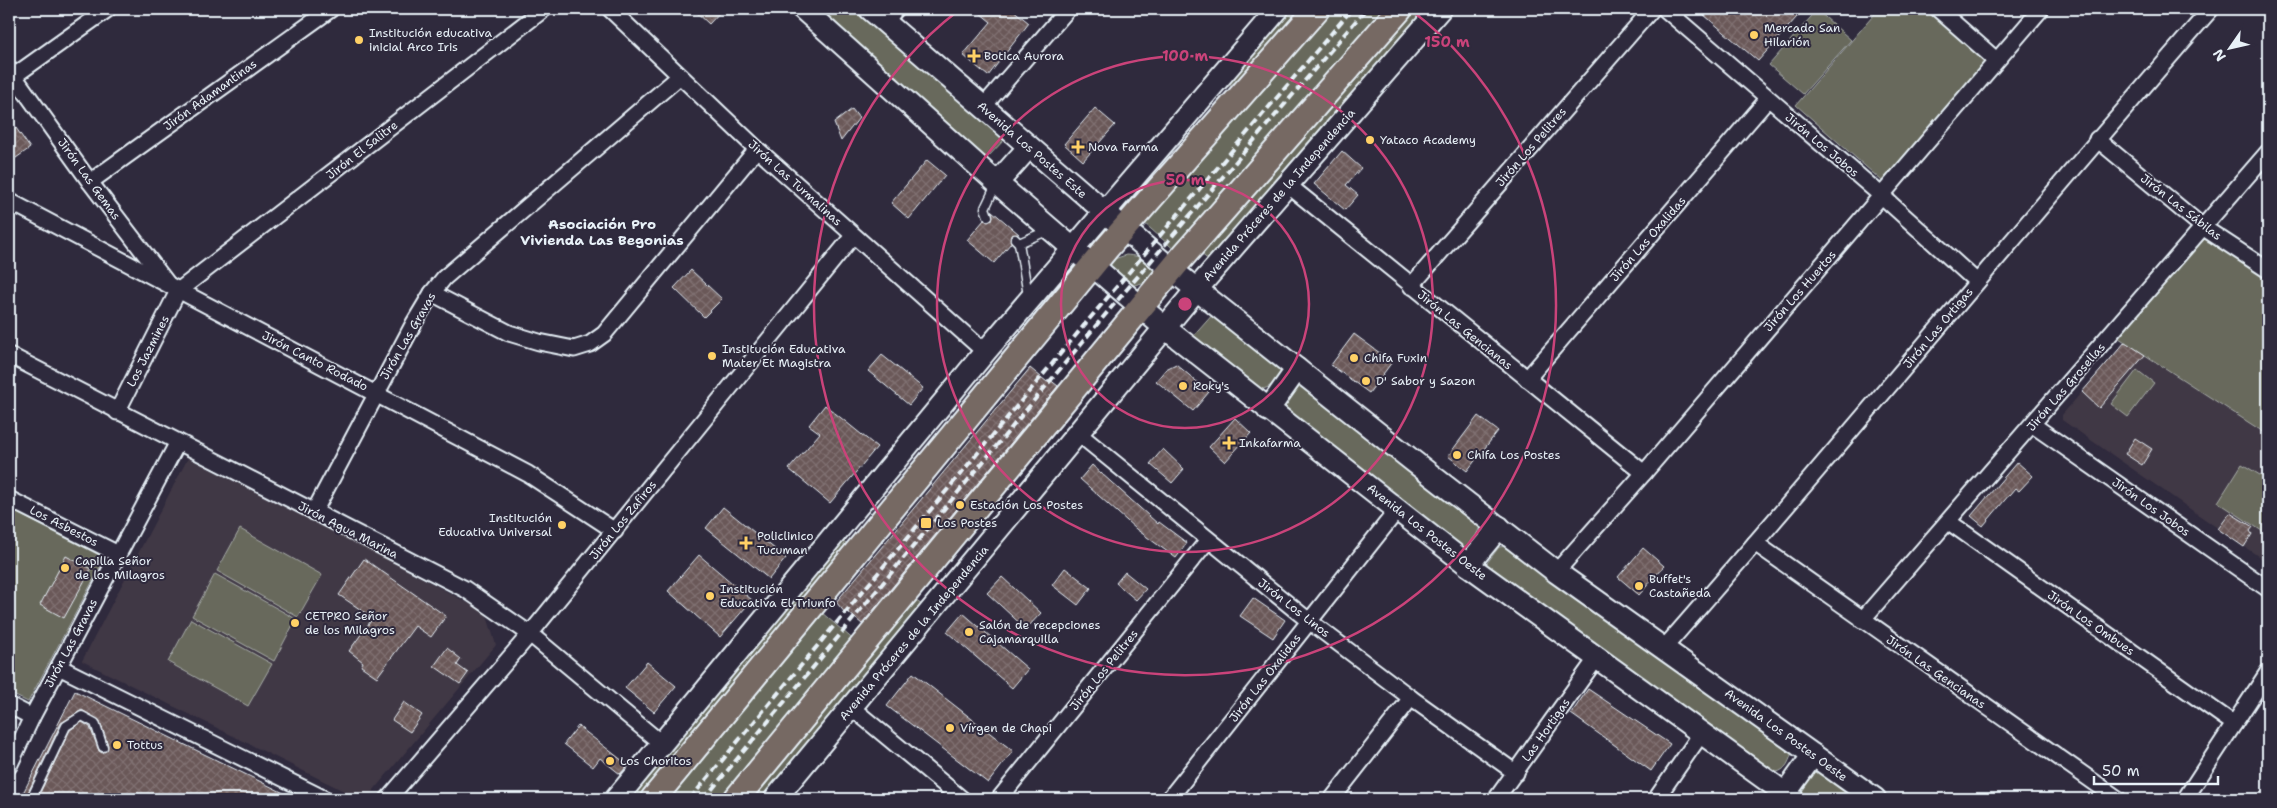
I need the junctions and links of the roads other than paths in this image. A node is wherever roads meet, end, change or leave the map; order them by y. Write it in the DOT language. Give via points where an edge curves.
graph roads {
  1 [pos="108,9"];
  2 [pos="331,9"];
  3 [pos="544,9"];
  4 [pos="610,9"];
  5 [pos="803,9"];
  6 [pos="1068,9"];
  7 [pos="1278,9"];
  8 [pos="1317,9"];
  9 [pos="1400,9"];
  10 [pos="1440,9"];
  11 [pos="1652,9"];
  12 [pos="1665,9"];
  13 [pos="1938,9"];
  14 [pos="2041,9"];
  15 [pos="2211,9"];
  16 [pos="884,13"];
  17 [pos="1996,60"];
  18 [pos="11,73"];
  19 [pos="680,76"];
  20 [pos="1768,99"];
  21 [pos="982,107"];
  22 [pos="2098,139"];
  23 [pos="1029,147"];
  24 [pos="757,149"];
  25 [pos="2268,152"];
  26 [pos="90,182"];
  27 [pos="997,183"];
  28 [pos="1288,186"];
  29 [pos="1882,196"];
  30 [pos="9,201"];
  31 [pos="1103,211"];
  32 [pos="988,216"];
  33 [pos="2204,228"];
  34 [pos="1124,229"];
  35 [pos="1050,230"];
  36 [pos="853,236"];
  37 [pos="1072,249"];
  38 [pos="1092,266"];
  39 [pos="1172,270"];
  40 [pos="2268,270"];
  41 [pos="1978,282"];
  42 [pos="1411,286"];
  43 [pos="175,289"];
  44 [pos="1196,290"];
  45 [pos="432,292"];
  46 [pos="1028,300"];
  47 [pos="1141,308"];
  48 [pos="1165,328"];
  49 [pos="985,352"];
  50 [pos="9,355"];
  51 [pos="1297,369"];
  52 [pos="1527,379"];
  53 [pos="376,393"];
  54 [pos="1268,410"];
  55 [pos="117,412"];
  56 [pos="2033,425"];
  57 [pos="1079,434"];
  58 [pos="178,442"];
  59 [pos="1644,473"];
  60 [pos="9,499"];
  61 [pos="1398,509"];
  62 [pos="314,512"];
  63 [pos="1949,522"];
  64 [pos="1499,527"];
  65 [pos="615,531"];
  66 [pos="1208,540"];
  67 [pos="1755,544"];
  68 [pos="118,554"];
  69 [pos="1468,565"];
  70 [pos="1556,572"];
  71 [pos="2268,589"];
  72 [pos="1862,620"];
  73 [pos="1309,621"];
  74 [pos="530,634"];
  75 [pos="1664,648"];
  76 [pos="1596,659"];
  77 [pos="59,667"];
  78 [pos="2268,672"];
  79 [pos="1411,698"];
  80 [pos="9,705"];
  81 [pos="852,708"];
  82 [pos="32,717"];
  83 [pos="2234,724"];
  84 [pos="1700,734"];
  85 [pos="662,744"];
  86 [pos="103,747"];
  87 [pos="1813,755"];
  88 [pos="9,766"];
  89 [pos="1516,773"];
  90 [pos="1790,796"];
  91 [pos="31,799"];
  92 [pos="325,799"];
  93 [pos="388,799"];
  94 [pos="616,799"];
  95 [pos="653,799"];
  96 [pos="736,799"];
  97 [pos="775,799"];
  98 [pos="962,799"];
  99 [pos="999,799"];
  100 [pos="1169,799"];
  101 [pos="1332,799"];
  102 [pos="1496,799"];
  103 [pos="1656,799"];
  104 [pos="1875,799"];
  105 [pos="2118,799"];
  106 [pos="2185,799"];
  1 -- 18 [label="street"];
  2 -- 26 [label="street, Jirón Adamantinas"];
  3 -- 43 [label="street, Jirón El Salitre"];
  4 -- 19 [label="street, Jirón Las Turmalinas"];
  5 -- 27 [label="main road"];
  6 -- 21 [label="street"];
  7 -- 31 [label="main road"];
  8 -- 34 [label="main road"];
  9 -- 39 [label="main road"];
  10 -- 28 [label="main road, Avenida Próceres de la Independencia"];
  11 -- 42 [label="street, Jirón Los Pelitres"];
  12 -- 20 [label="street, Jirón Los Jobos"];
  13 -- 17 [label="street"];
  14 -- 17 [label="street, Jirón Los Huertos"];
  15 -- 22 [label="street, Jirón Las Ortigas"];
  16 -- 21 [label="main road, Avenida Los Postes Este"];
  17 -- 29 [label="street, Jirón Los Huertos"];
  18 -- 26 [label="street, Jirón Las Gemas"];
  19 -- 24 [label="street, Jirón Las Turmalinas"];
  19 -- 45 [label="street, Jirón Las Gravas" via="460,262"];
  20 -- 29 [label="street, Jirón Los Jobos"];
  20 -- 52 [label="street, Jirón Las Oxalidas"];
  21 -- 23 [label="main road, Avenida Los Postes Este"];
  22 -- 33 [label="street, Jirón Las Sábilas"];
  22 -- 41 [label="street, Jirón Las Ortigas"];
  23 -- 27 [label="main road"];
  23 -- 31 [label="main road, Avenida Los Postes Este"];
  24 -- 36 [label="street, Jirón Las Turmalinas"];
  24 -- 45 [label="street" via="604,334 590,344 574,349 509,333"];
  25 -- 33 [label="street, Jirón Las Grosellas"];
  26 -- 43 [label="street, Jirón Las Gemas"];
  27 -- 32 [label="lane" via="985,208"];
  27 -- 35 [label="main road"];
  28 -- 42 [label="street, Jirón Las Gencianas"];
  28 -- 44 [label="main road, Avenida Próceres de la Independencia"];
  29 -- 41 [label="street, Jirón Los Jobos"];
  29 -- 59 [label="street, Jirón Los Huertos"];
  30 -- 43 [label="street, Jirón Canto Rodado"];
  31 -- 34 [label="main road, Avenida Los Postes Este"];
  31 -- 37 [label="main road"];
  33 -- 40 [label="street, Jirón Las Sábilas"];
  33 -- 56 [label="street, Jirón Las Grosellas"];
  34 -- 38 [label="main road"];
  34 -- 39 [label="main road, Avenida Los Postes Este"];
  35 -- 37 [label="main road"];
  35 -- 46 [label="lane" via="1017,241"];
  36 -- 49 [label="street, Jirón Las Turmalinas"];
  36 -- 65 [label="street, Jirón Los Zafiros"];
  37 -- 38 [label="main road, Avenida Los Postes Oeste"];
  37 -- 46 [label="main road"];
  38 -- 47 [label="main road, Avenida Los Postes Oeste"];
  38 -- 95 [label="main road"];
  39 -- 44 [label="main road, Avenida Los Postes Este"];
  39 -- 47 [label="main road"];
  41 -- 67 [label="street, Jirón Las Ortigas"];
  42 -- 52 [label="street, Jirón Las Gencianas"];
  43 -- 53 [label="street, Jirón Canto Rodado"];
  43 -- 55 [label="street, Los Jazmines"];
  44 -- 48 [label="main road, Avenida Próceres de la Independencia"];
  44 -- 51 [label="main road, Avenida Los Postes Oeste"];
  45 -- 53 [label="street, Jirón Las Gravas"];
  46 -- 49 [label="main road"];
  47 -- 48 [label="main road, Avenida Los Postes Oeste"];
  47 -- 96 [label="main road"];
  48 -- 54 [label="main road, Avenida Los Postes Oeste"];
  48 -- 57 [label="main road, Avenida Próceres de la Independencia"];
  49 -- 85 [label="main road"];
  50 -- 55 [label="street, Jirón Agua Marina"];
  51 -- 54 [label="main road"];
  51 -- 64 [label="main road, Avenida Los Postes Oeste"];
  52 -- 59 [label="street, Jirón Las Gencianas"];
  53 -- 62 [label="street, Jirón Las Gravas"];
  53 -- 65 [label="street, Jirón Canto Rodado" via="528,474"];
  54 -- 61 [label="main road, Avenida Los Postes Oeste"];
  55 -- 58 [label="street, Jirón Agua Marina"];
  56 -- 63 [label="street, Jirón Las Grosellas"];
  56 -- 71 [label="street, Jirón Los Jobos"];
  57 -- 66 [label="street, Jirón Los Linos"];
  57 -- 81 [label="main road, Avenida Próceres de la Independencia"];
  58 -- 62 [label="street, Jirón Agua Marina"];
  58 -- 68 [label="street, Jirón Las Gravas"];
  59 -- 70 [label="street, Jirón Los Huertos"];
  60 -- 68 [label="street, Los Asbestos"];
  61 -- 69 [label="main road, Avenida Los Postes Oeste"];
  61 -- 73 [label="street, Jirón Las Oxalidas"];
  62 -- 74 [label="street, Jirón Agua Marina" via="465,589"];
  63 -- 72 [label="street, Jirón Las Grosellas"];
  63 -- 83 [label="street, Jirón Los Ombues"];
  64 -- 69 [label="main road"];
  64 -- 70 [label="main road, Avenida Los Postes Oeste"];
  65 -- 74 [label="street, Jirón Los Zafiros"];
  66 -- 73 [label="street, Jirón Los Linos"];
  66 -- 99 [label="street, Jirón Los Pelitres"];
  67 -- 72 [label="street, Jirón Las Gencianas"];
  67 -- 75 [label="street, Jirón Las Ortigas"];
  68 -- 77 [label="street, Jirón Las Gravas"];
  69 -- 76 [label="main road, Avenida Los Postes Oeste"];
  70 -- 75 [label="main road, Avenida Los Postes Oeste"];
  72 -- 105 [label="street, Jirón Las Gencianas"];
  73 -- 79 [label="street, Jirón Los Linos"];
  73 -- 100 [label="street, Jirón Las Oxalidas"];
  74 -- 85 [label="street, Jirón Agua Marina"];
  74 -- 93 [label="street, Jirón Los Zafiros"];
  75 -- 87 [label="main road, Avenida Los Postes Oeste"];
  76 -- 84 [label="main road, Avenida Los Postes Oeste"];
  76 -- 89 [label="street, Las Hortigas"];
  77 -- 82 [label="street, Jirón Las Gravas"];
  77 -- 92 [label="street"];
  78 -- 83 [label="street"];
  79 -- 89 [label="street, Jirón Los Linos"];
  79 -- 101 [label="street"];
  80 -- 82 [label="street"];
  81 -- 97 [label="main road, Avenida Próceres de la Independencia"];
  81 -- 98 [label="street"];
  82 -- 88 [label="street, Jirón Las Gravas"];
  83 -- 106 [label="street"];
  84 -- 90 [label="main road, Avenida Los Postes Oeste"];
  84 -- 103 [label="street"];
  85 -- 94 [label="main road"];
  86 -- 91 [label="lane" via="95,723 82,716 66,726"];
  87 -- 90 [label="main road"];
  87 -- 104 [label="main road, Avenida Los Postes Oeste"];
  89 -- 102 [label="street, Las Hortigas"];
}
